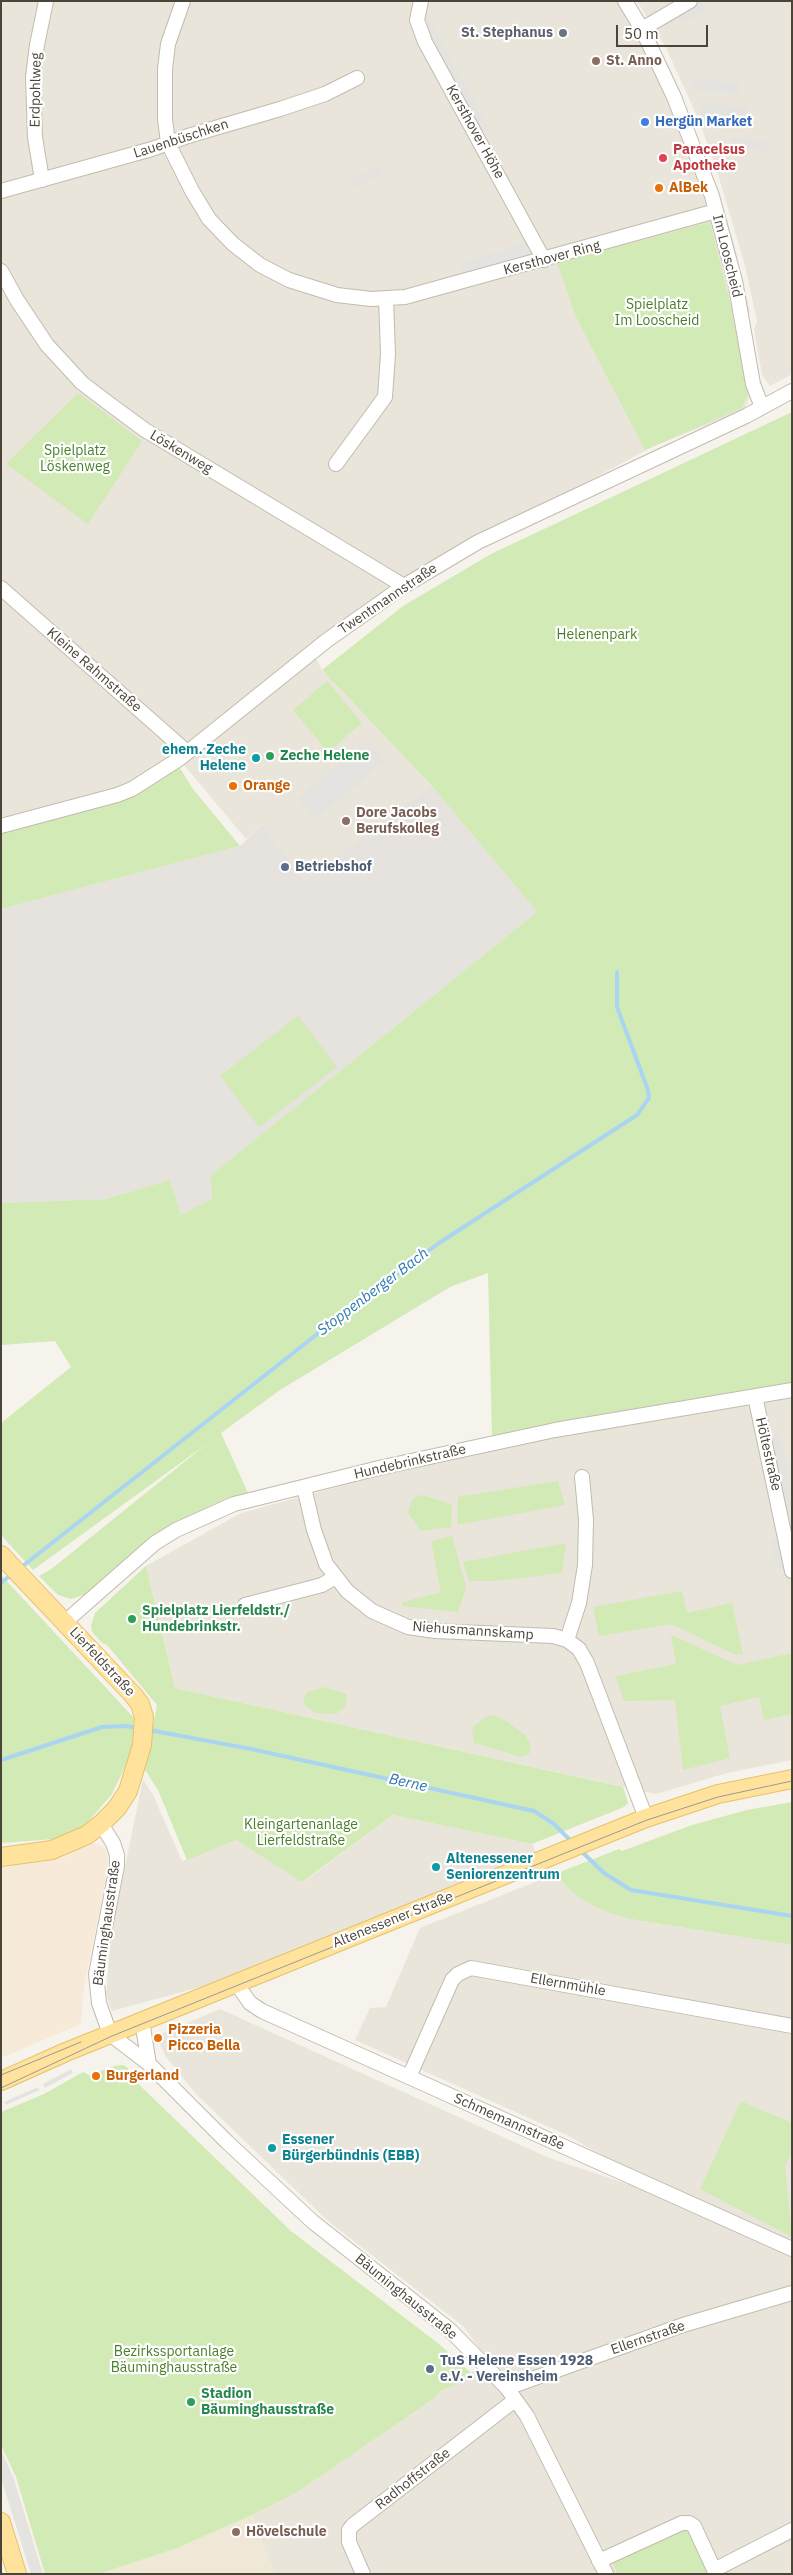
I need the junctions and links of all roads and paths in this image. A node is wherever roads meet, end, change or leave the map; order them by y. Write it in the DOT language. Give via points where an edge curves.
graph roads {
  1 [pos="46,1"];
  2 [pos="182,1"];
  3 [pos="421,1"];
  4 [pos="624,1"];
  5 [pos="690,1"];
  6 [pos="642,29"];
  7 [pos="357,78"];
  8 [pos="168,143"];
  9 [pos="42,180"];
  10 [pos="1,192"];
  11 [pos="716,211"];
  12 [pos="544,260"];
  13 [pos="1,271"];
  14 [pos="386,299"];
  15 [pos="792,391"];
  16 [pos="762,407"];
  17 [pos="336,464"];
  18 [pos="404,586"];
  19 [pos="1,588"];
  20 [pos="187,752"];
  21 [pos="1,826"];
  22 [pos="792,1390"];
  23 [pos="755,1396"];
  24 [pos="582,1477"];
  25 [pos="304,1487"];
  26 [pos="5,1560"];
  27 [pos="792,1571"];
  28 [pos="335,1577"];
  29 [pos="245,1605"];
  30 [pos="65,1622"];
  31 [pos="567,1640"];
  32 [pos="792,1779"];
  33 [pos="646,1818"];
  34 [pos="101,1824"];
  35 [pos="1,1858"];
  36 [pos="236,1983"];
  37 [pos="142,2021"];
  38 [pos="792,2026"];
  39 [pos="110,2034"];
  40 [pos="149,2064"];
  41 [pos="409,2077"];
  42 [pos="1,2081"];
  43 [pos="792,2249"];
  44 [pos="792,2293"];
  45 [pos="507,2388"];
  46 [pos="515,2400"];
  47 [pos="1,2522"];
  48 [pos="792,2530"];
  49 [pos="598,2561"];
  50 [pos="716,2572"];
  51 [pos="17,2574"];
  52 [pos="363,2574"];
  53 [pos="606,2574"];
  1 -- 9 [label="street, Erdpohlweg" via="33,77 35,137"];
  2 -- 8 [label="street, Kersthover Ring" via="168,44 165,70"];
  3 -- 12 [label="street, Kersthover Höhe" via="416,20 425,42"];
  4 -- 6 [label="street, Im Looscheid"];
  5 -- 6 [label="street"];
  6 -- 11 [label="street, Im Looscheid" via="686,126"];
  7 -- 8 [label="street, Lauenbüschken" via="302,102"];
  8 -- 9 [label="street, Lauenbüschken"];
  8 -- 14 [label="street, Kersthover Ring" via="210,219 233,244 260,265 313,289 337,295"];
  9 -- 10 [label="street, Lauenbüschken"];
  11 -- 12 [label="street, Kersthover Ring"];
  11 -- 16 [label="street, Im Looscheid" via="734,281 753,384"];
  12 -- 14 [label="street, Kersthover Ring" via="437,290"];
  13 -- 18 [label="street, Löskenweg" via="30,322 82,383 145,430"];
  14 -- 17 [label="street" via="388,354 385,396"];
  15 -- 16 [label="street, Twentmannstraße"];
  16 -- 18 [label="street, Twentmannstraße" via="478,542"];
  18 -- 20 [label="street, Twentmannstraße" via="326,641"];
  19 -- 20 [label="street, Kleine Rahmstraße"];
  20 -- 21 [label="street, Twentmannstraße" via="165,769 117,795"];
  22 -- 23 [label="street, Hundebrinkstraße"];
  23 -- 25 [label="street, Hundebrinkstraße" via="554,1430"];
  23 -- 27 [label="street, Höltestraße"];
  24 -- 31 [label="street" via="586,1520 585,1565 579,1602"];
  25 -- 28 [label="street, Niehusmannskamp" via="320,1551"];
  25 -- 30 [label="street, Hundebrinkstraße" via="234,1504 176,1530 155,1543"];
  26 -- 30 [label="main road, Lierfeldstraße"];
  28 -- 29 [label="street" via="322,1585"];
  28 -- 31 [label="street, Niehusmannskamp" via="372,1611 408,1627 553,1636"];
  30 -- 34 [label="main road, Lierfeldstraße" via="134,1696 144,1717 142,1745 128,1791"];
  31 -- 33 [label="street" via="579,1649 587,1663"];
  32 -- 33 [label="main road, Altenessener Straße" via="718,1794"];
  33 -- 36 [label="main road, Altenessener Straße"];
  34 -- 35 [label="main road, Lierfeldstraße" via="87,1835 52,1850"];
  34 -- 39 [label="street, Bäuminghausstraße" via="117,1856 96,1974 99,2003"];
  36 -- 37 [label="main road, Altenessener Straße"];
  36 -- 41 [label="street, Schmemannstraße" via="250,2003 262,2011"];
  37 -- 39 [label="main road, Altenessener Straße"];
  37 -- 40 [label="street"];
  38 -- 41 [label="street, Ellernmühle" via="471,1968 452,1980"];
  39 -- 40 [label="street, Bäuminghausstraße"];
  39 -- 42 [label="main road, Altenessener Straße"];
  40 -- 45 [label="street, Bäuminghausstraße" via="307,2217 450,2330"];
  41 -- 43 [label="street, Schmemannstraße"];
  44 -- 45 [label="street, Ellernstraße" via="683,2325"];
  45 -- 46 [label="street, Bäuminghausstraße"];
  46 -- 49 [label="street, Bäuminghausstraße" via="527,2416"];
  46 -- 52 [label="street, Radhoffstraße" via="353,2525 349,2542"];
  47 -- 51 [label="main road"];
  48 -- 50 [label="street"];
  49 -- 50 [label="street" via="682,2523 689,2523 694,2526"];
  49 -- 53 [label="street, Bäuminghausstraße"];
}
